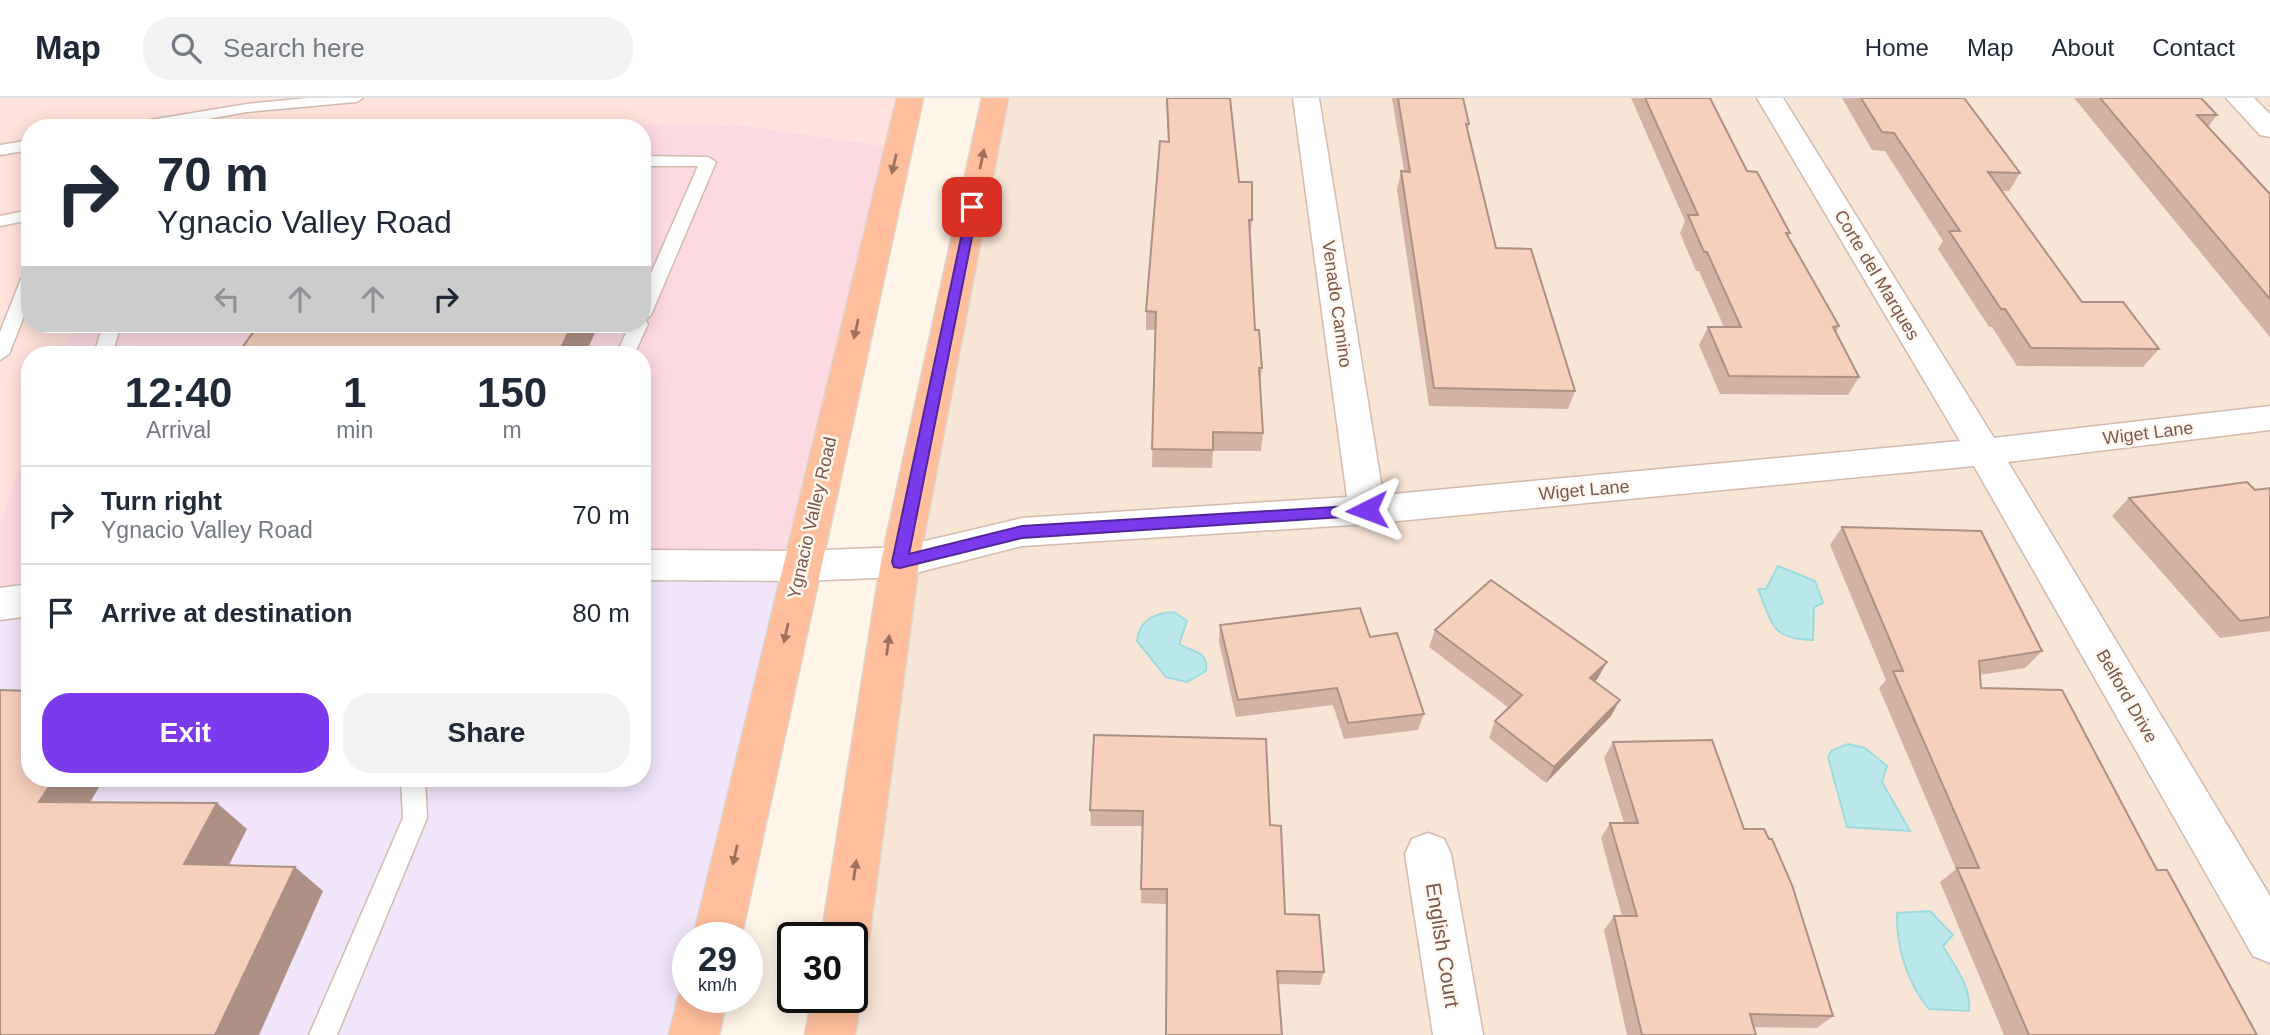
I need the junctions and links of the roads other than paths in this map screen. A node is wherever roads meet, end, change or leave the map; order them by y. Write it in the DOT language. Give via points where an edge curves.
graph roads {
  1 [pos="191,98"];
  2 [pos="356,98"];
  3 [pos="910,98"];
  4 [pos="995,98"];
  5 [pos="1306,98"];
  6 [pos="1770,98"];
  7 [pos="2239,98"];
  8 [pos="185,119"];
  9 [pos="2270,128"];
  10 [pos="21,146"];
  11 [pos="0,150"];
  12 [pos="651,161"];
  13 [pos="21,217"];
  14 [pos="0,221"];
  15 [pos="651,294"];
  16 [pos="21,302"];
  17 [pos="0,354"];
  18 [pos="2270,418"];
  19 [pos="1984,452"];
  20 [pos="1367,510"];
  21 [pos="900,562"];
  22 [pos="651,565"];
  23 [pos="801,566"];
  24 [pos="21,601"];
  25 [pos="0,604"];
  26 [pos="413,787"];
  27 [pos="1428,854"];
  28 [pos="720,922"];
  29 [pos="847,922"];
  30 [pos="2270,940"];
  31 [pos="699,1013"];
  32 [pos="834,1013"];
  33 [pos="323,1035"];
  34 [pos="694,1035"];
  35 [pos="830,1035"];
  36 [pos="1458,1035"];
  1 -- 8 [label="lane"];
  2 -- 8 [label="lane"];
  3 -- 23 [label="highway, Ygnacio Valley Road, one-way"];
  21 -- 4 [label="highway, one-way"];
  5 -- 20 [label="street, Venado Camino"];
  6 -- 19 [label="street, Corte del Marques"];
  7 -- 9 [label="street"];
  10 -- 11 [label="lane"];
  12 -- 15 [label="lane" via="708,162"];
  13 -- 14 [label="lane"];
  16 -- 17 [label="lane"];
  18 -- 19 [label="street, Wiget Lane"];
  19 -- 20 [label="street, Wiget Lane"];
  19 -- 30 [label="street, Belford Drive"];
  20 -- 21 [label="street, Wiget Lane" via="1022,532"];
  21 -- 23 [label="street, Wiget Lane"];
  29 -- 21 [label="highway, one-way"];
  22 -- 23 [label="street, Wiget Lane"];
  23 -- 28 [label="highway, Ygnacio Valley Road, one-way"];
  24 -- 25 [label="street"];
  26 -- 33 [label="lane" via="415,818"];
  27 -- 36 [label="street, English Court"];
  31 -- 34 [label="highway"];
  32 -- 35 [label="highway"];
}
